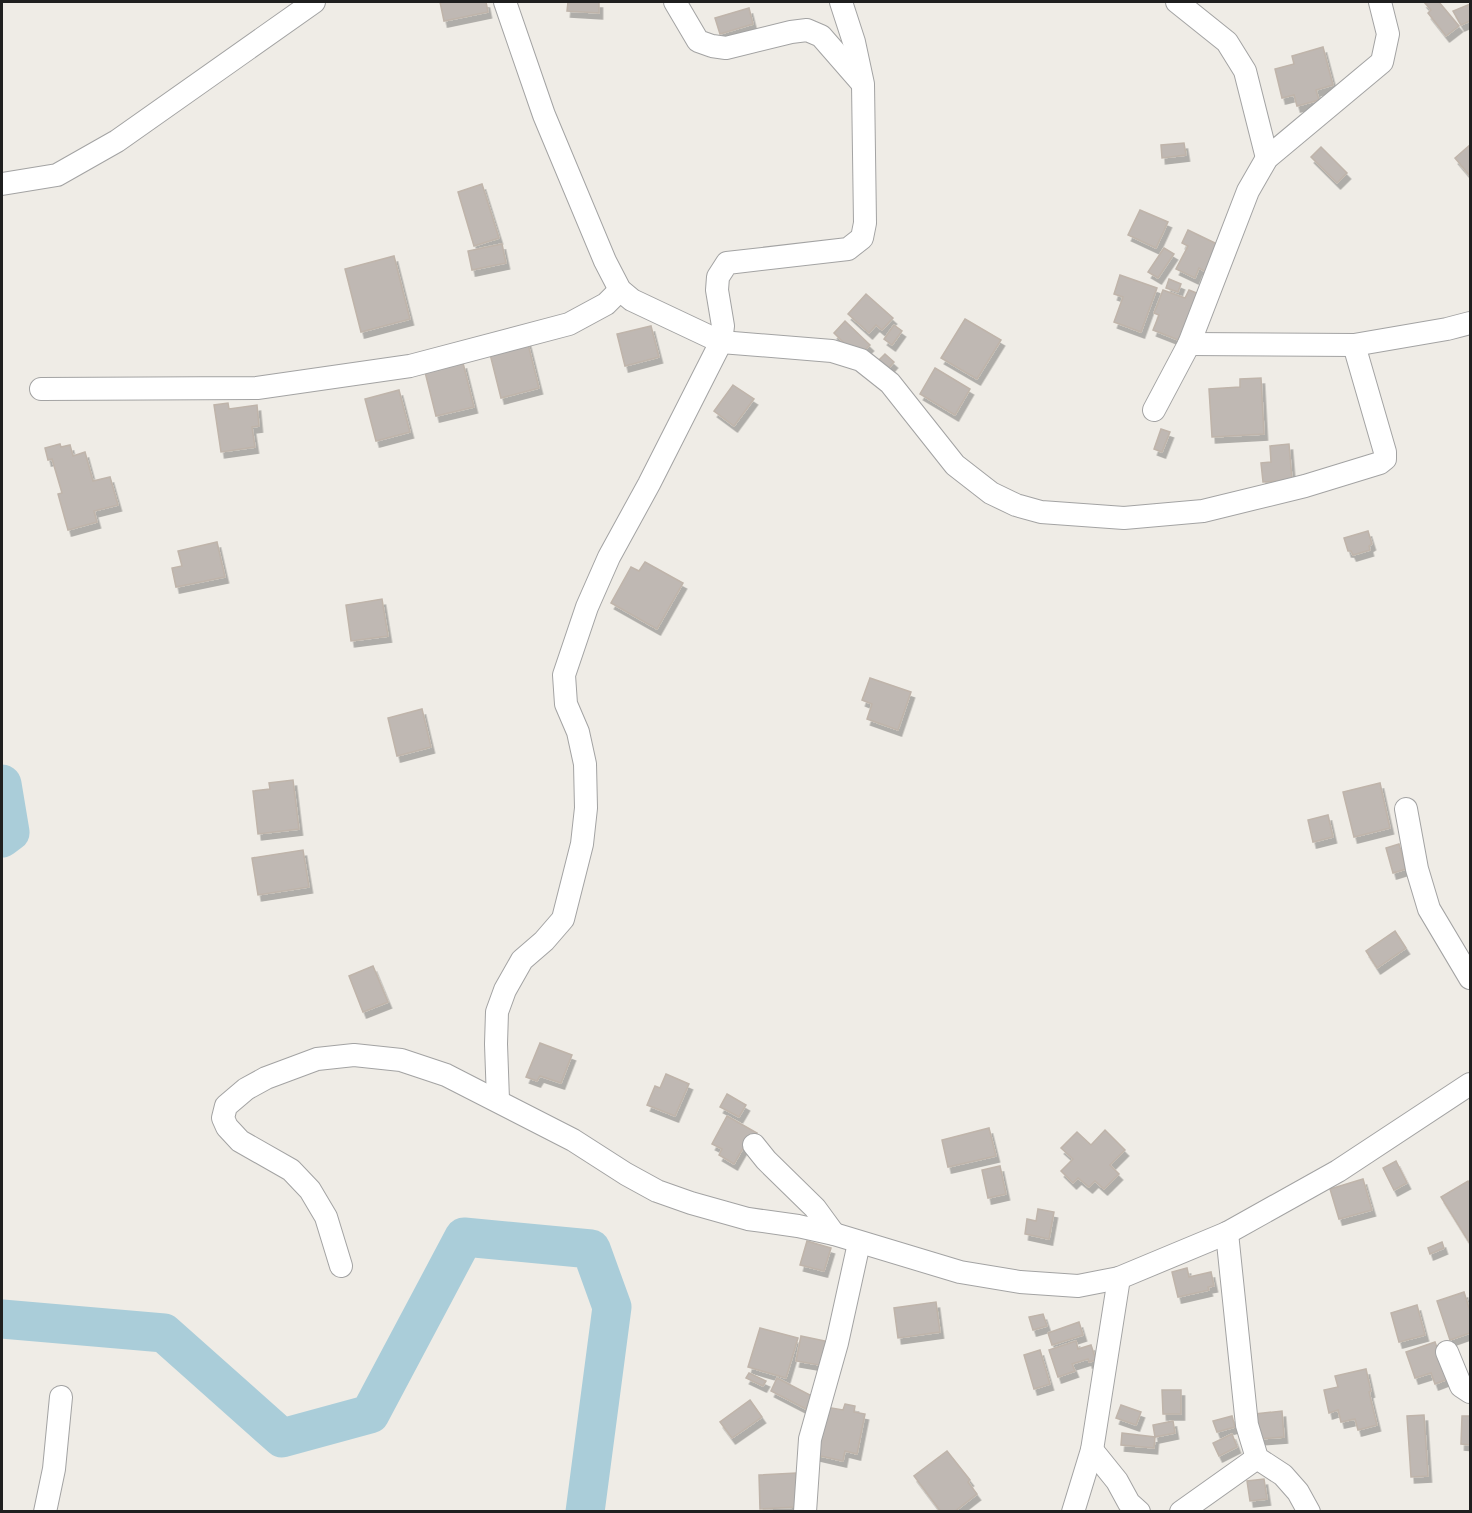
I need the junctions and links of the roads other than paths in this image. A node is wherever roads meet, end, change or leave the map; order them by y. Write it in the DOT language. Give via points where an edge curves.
graph roads {
  1 [pos="314,2"];
  2 [pos="505,2"];
  3 [pos="675,2"];
  4 [pos="841,2"];
  5 [pos="1177,2"];
  6 [pos="1380,2"];
  7 [pos="863,84"];
  8 [pos="1267,158"];
  9 [pos="2,184"];
  10 [pos="620,290"];
  11 [pos="1470,323"];
  12 [pos="721,342"];
  13 [pos="1189,344"];
  14 [pos="1354,345"];
  15 [pos="40,389"];
  16 [pos="1154,410"];
  17 [pos="1406,810"];
  18 [pos="1470,978"];
  19 [pos="1470,1084"];
  20 [pos="498,1100"];
  21 [pos="754,1146"];
  22 [pos="1227,1233"];
  23 [pos="834,1234"];
  24 [pos="859,1243"];
  25 [pos="342,1266"];
  26 [pos="1119,1278"];
  27 [pos="1447,1352"];
  28 [pos="1470,1392"];
  29 [pos="61,1397"];
  30 [pos="1092,1450"];
  31 [pos="1257,1458"];
  32 [pos="45,1512"];
  33 [pos="805,1512"];
  34 [pos="1073,1512"];
  35 [pos="1139,1512"];
  36 [pos="1181,1512"];
  37 [pos="1309,1512"];
  1 -- 9 [label="street" via="117,141 57,175"];
  2 -- 10 [label="street" via="544,115"];
  3 -- 7 [label="street" via="698,41 712,46 726,48 807,30 821,36"];
  4 -- 7 [label="street"];
  5 -- 8 [label="street" via="1227,42 1245,71"];
  6 -- 8 [label="street" via="1388,34 1382,62"];
  7 -- 12 [label="street" via="862,238 848,249 727,263 718,277 717,290 723,326"];
  8 -- 13 [label="street" via="1248,191"];
  10 -- 12 [label="street" via="632,300"];
  10 -- 15 [label="street" via="606,304 569,324 410,366 257,388"];
  11 -- 14 [label="street"];
  12 -- 14 [label="street" via="832,351 861,360 890,383 955,465 991,492 1041,512 1124,518 1203,511 1380,463 1385,452"];
  12 -- 20 [label="street" via="609,557 564,675 566,704 585,764 582,844 563,920 522,960 497,1012"];
  13 -- 14 [label="street"];
  13 -- 16 [label="street"];
  17 -- 18 [label="street" via="1429,909"];
  19 -- 22 [label="street" via="1338,1172"];
  20 -- 23 [label="street" via="657,1191 748,1219"];
  20 -- 25 [label="street" via="446,1075 401,1060 354,1055 317,1059 292,1067 246,1089 226,1106 223,1118 240,1141 291,1170 310,1190 327,1217"];
  21 -- 23 [label="street"];
  22 -- 26 [label="street"];
  22 -- 31 [label="street" via="1244,1411"];
  23 -- 24 [label="street"];
  24 -- 26 [label="street" via="960,1272 1020,1282 1078,1286"];
  24 -- 33 [label="street" via="810,1439"];
  26 -- 30 [label="street"];
  27 -- 28 [label="street" via="1461,1386"];
  29 -- 32 [label="street"];
  30 -- 34 [label="street"];
  30 -- 35 [label="street"];
  31 -- 36 [label="street"];
  31 -- 37 [label="street" via="1283,1475"];
}
